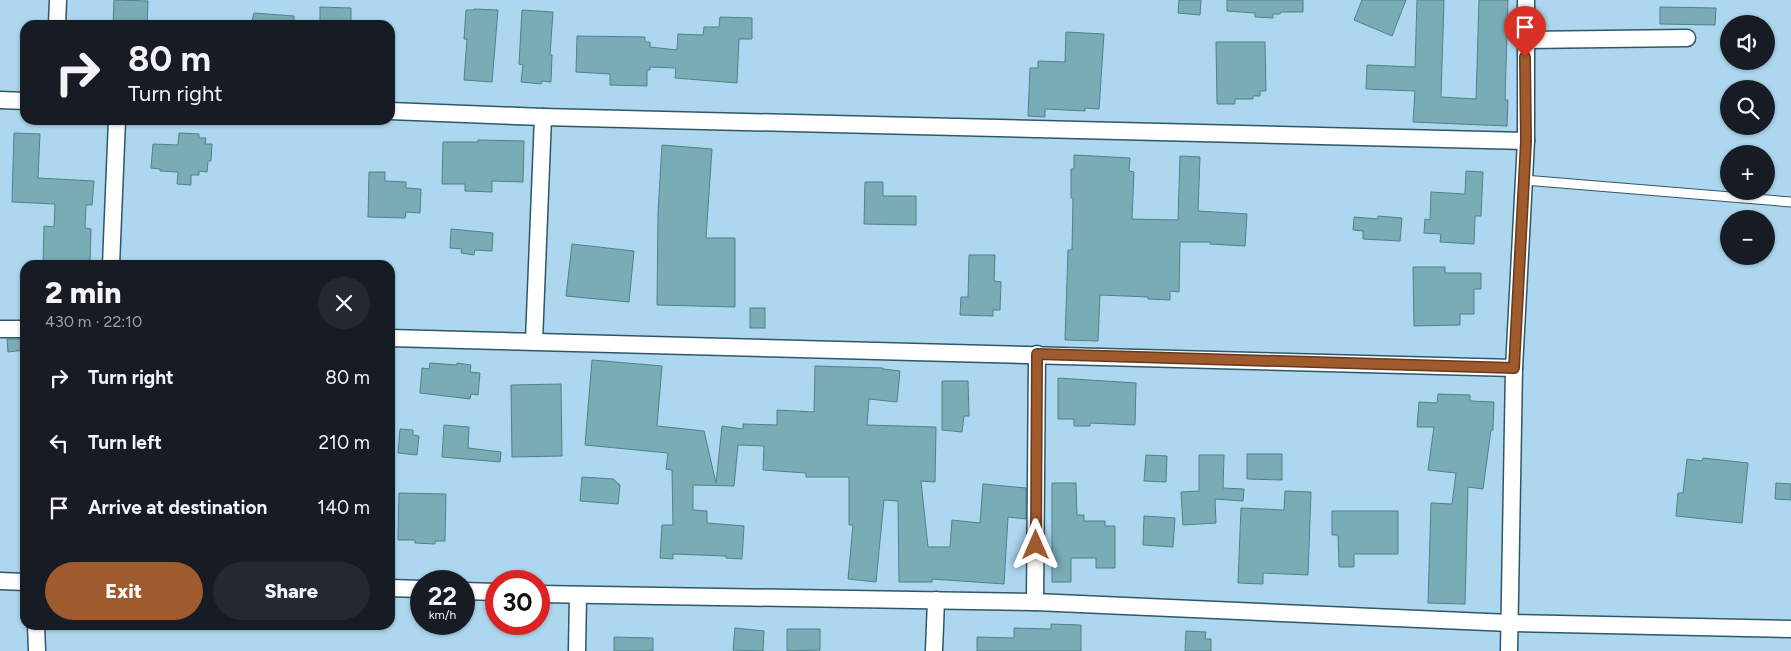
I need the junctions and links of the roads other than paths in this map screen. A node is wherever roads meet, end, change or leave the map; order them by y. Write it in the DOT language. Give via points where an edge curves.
graph roads {
  1 [pos="58,0"];
  2 [pos="1526,0"];
  3 [pos="57,20"];
  4 [pos="1687,38"];
  5 [pos="1525,40"];
  6 [pos="0,100"];
  7 [pos="20,100"];
  8 [pos="395,111"];
  9 [pos="543,117"];
  10 [pos="117,125"];
  11 [pos="1526,141"];
  12 [pos="1524,180"];
  13 [pos="1791,202"];
  14 [pos="111,260"];
  15 [pos="0,328"];
  16 [pos="20,329"];
  17 [pos="395,338"];
  18 [pos="534,341"];
  19 [pos="1037,354"];
  20 [pos="1514,368"];
  21 [pos="0,581"];
  22 [pos="20,582"];
  23 [pos="395,588"];
  24 [pos="410,589"];
  25 [pos="550,594"];
  26 [pos="578,595"];
  27 [pos="936,600"];
  28 [pos="1036,602"];
  29 [pos="1510,623"];
  30 [pos="1791,629"];
  31 [pos="36,630"];
  32 [pos="37,651"];
  33 [pos="577,651"];
  34 [pos="934,651"];
  35 [pos="1509,651"];
  1 -- 3 [label="street"];
  2 -- 5 [label="street"];
  4 -- 5 [label="street"];
  5 -- 11 [label="street"];
  6 -- 7 [label="street"];
  8 -- 9 [label="street"];
  9 -- 11 [label="street"];
  9 -- 18 [label="street"];
  10 -- 14 [label="street"];
  11 -- 12 [label="street"];
  12 -- 13 [label="lane"];
  12 -- 20 [label="street"];
  15 -- 16 [label="street"];
  17 -- 18 [label="street"];
  18 -- 19 [label="street"];
  19 -- 20 [label="street"];
  19 -- 28 [label="street"];
  20 -- 29 [label="street"];
  21 -- 22 [label="street"];
  23 -- 24 [label="street"];
  25 -- 26 [label="street"];
  26 -- 27 [label="street"];
  26 -- 33 [label="street"];
  27 -- 28 [label="street"];
  27 -- 34 [label="street"];
  28 -- 29 [label="street"];
  29 -- 30 [label="street"];
  29 -- 35 [label="street"];
  31 -- 32 [label="street"];
}
